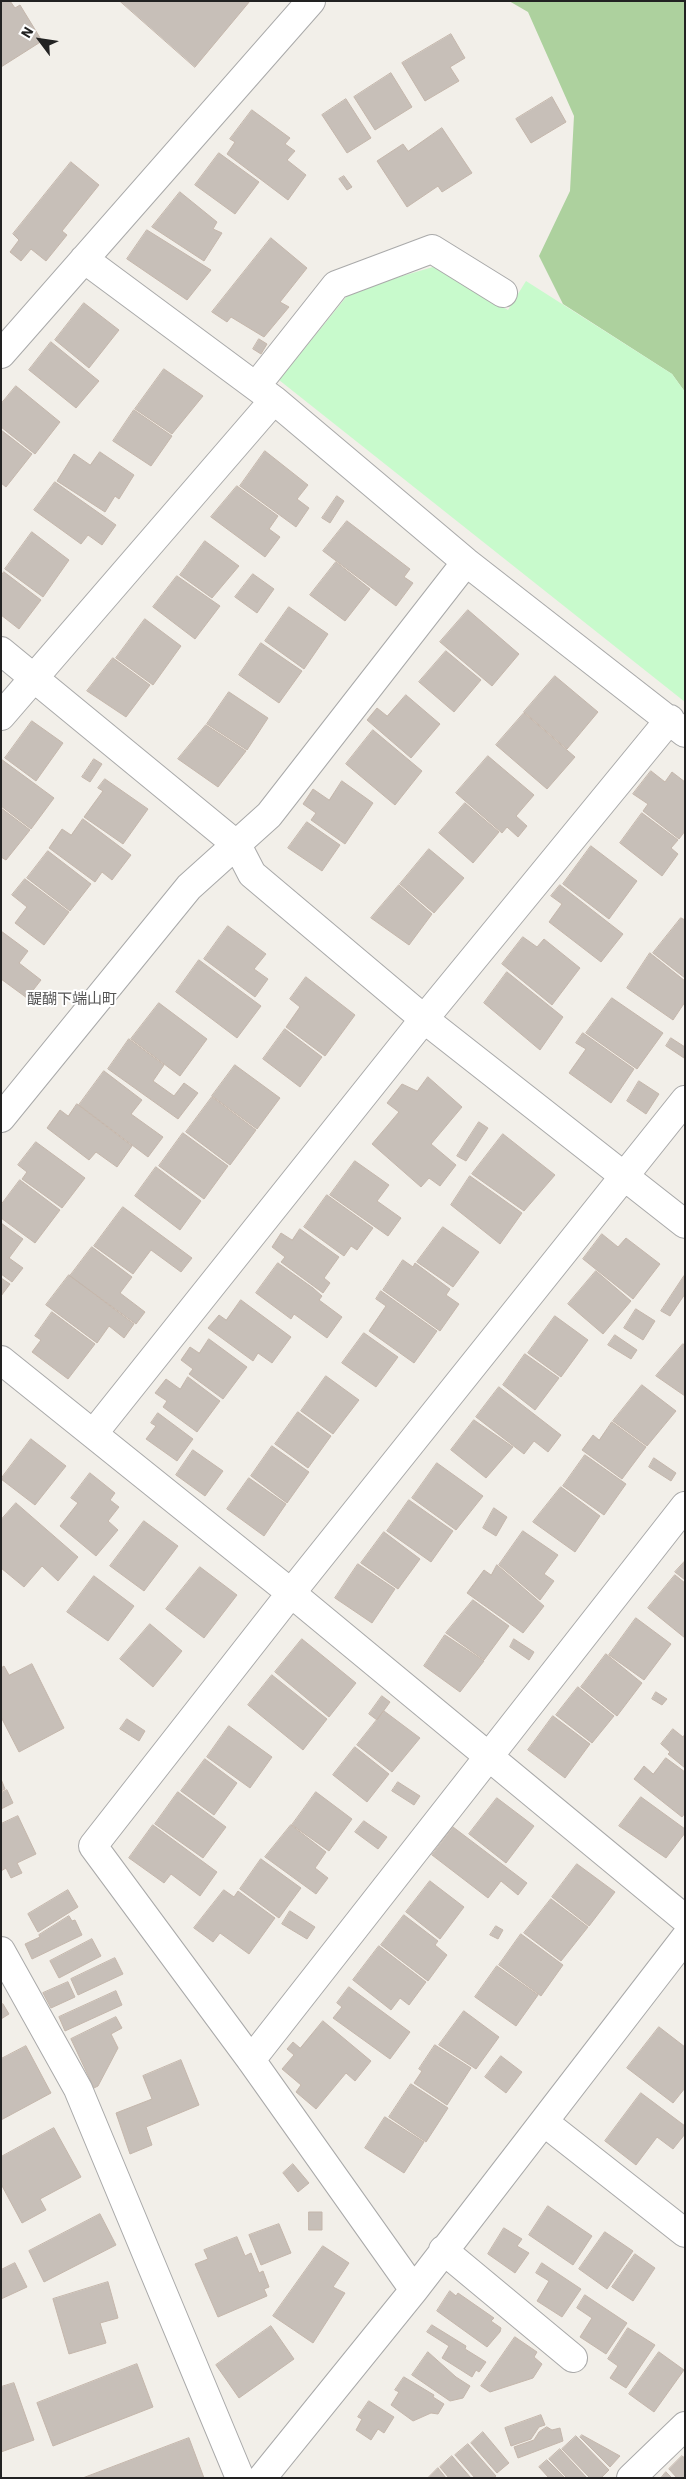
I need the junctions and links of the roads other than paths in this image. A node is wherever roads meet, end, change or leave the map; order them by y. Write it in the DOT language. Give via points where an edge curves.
graph roads {
  1 [pos="311,1"];
  2 [pos="84,258"];
  3 [pos="503,293"];
  4 [pos="1,354"];
  5 [pos="265,393"];
  6 [pos="466,562"];
  7 [pos="1,651"];
  8 [pos="34,677"];
  9 [pos="1,716"];
  10 [pos="677,726"];
  11 [pos="237,845"];
  12 [pos="424,1019"];
  13 [pos="685,1100"];
  14 [pos="1,1118"];
  15 [pos="624,1178"];
  16 [pos="685,1224"];
  17 [pos="1,1360"];
  18 [pos="93,1434"];
  19 [pos="685,1506"];
  20 [pos="291,1593"];
  21 [pos="489,1756"];
  22 [pos="685,1919"];
  23 [pos="685,1938"];
  24 [pos="1,1951"];
  25 [pos="251,2060"];
  26 [pos="544,2122"];
  27 [pos="685,2233"];
  28 [pos="444,2250"];
  29 [pos="414,2290"];
  30 [pos="573,2358"];
  31 [pos="685,2426"];
  32 [pos="240,2478"];
  33 [pos="262,2478"];
  34 [pos="630,2478"];
  1 -- 2 [label="street"];
  2 -- 4 [label="street"];
  2 -- 5 [label="street"];
  3 -- 5 [label="street" via="432,249 336,285"];
  5 -- 6 [label="street"];
  5 -- 8 [label="street"];
  6 -- 10 [label="street"];
  6 -- 11 [label="street" via="269,815"];
  7 -- 8 [label="street"];
  8 -- 9 [label="street"];
  8 -- 11 [label="street"];
  10 -- 12 [label="street"];
  11 -- 12 [label="street" via="252,874"];
  11 -- 14 [label="street" via="189,887"];
  12 -- 15 [label="street"];
  12 -- 18 [label="street"];
  13 -- 15 [label="street"];
  15 -- 16 [label="street"];
  15 -- 20 [label="street"];
  17 -- 18 [label="street"];
  18 -- 20 [label="street"];
  19 -- 21 [label="street"];
  20 -- 21 [label="street"];
  20 -- 25 [label="street" via="92,1846"];
  21 -- 22 [label="street"];
  21 -- 25 [label="street"];
  23 -- 26 [label="street"];
  24 -- 32 [label="street" via="78,2089"];
  25 -- 29 [label="street"];
  26 -- 27 [label="street"];
  26 -- 28 [label="street"];
  28 -- 29 [label="street"];
  28 -- 30 [label="street"];
  29 -- 33 [label="street"];
  31 -- 34 [label="street"];
}
